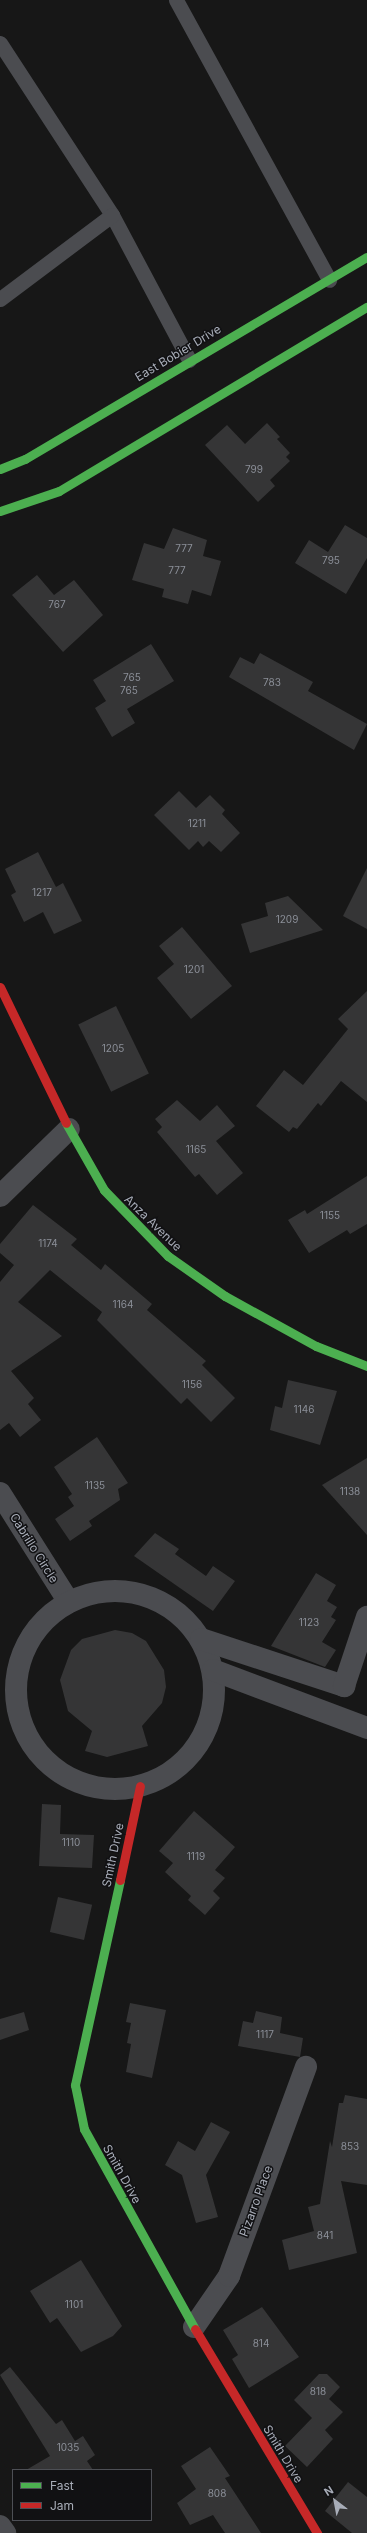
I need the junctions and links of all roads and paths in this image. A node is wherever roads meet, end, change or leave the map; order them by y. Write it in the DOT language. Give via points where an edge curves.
graph roads {
  1 [pos="176,0"];
  2 [pos="0,43"];
  3 [pos="112,215"];
  4 [pos="367,257"];
  5 [pos="329,280"];
  6 [pos="0,299"];
  7 [pos="367,307"];
  8 [pos="189,360"];
  9 [pos="0,468"];
  10 [pos="0,511"];
  11 [pos="0,987"];
  12 [pos="69,1129"];
  13 [pos="0,1196"];
  14 [pos="367,1366"];
  15 [pos="0,1493"];
  16 [pos="69,1602"];
  17 [pos="367,1617"];
  18 [pos="201,1639"];
  19 [pos="213,1670"];
  20 [pos="367,1728"];
  21 [pos="140,1786"];
  22 [pos="306,2067"];
  23 [pos="194,2327"];
  24 [pos="0,2526"];
  25 [pos="6,2533"];
  26 [pos="317,2533"];
  1 -- 5 [label="lane"];
  2 -- 3 [label="lane"];
  3 -- 6 [label="lane"];
  3 -- 8 [label="lane"];
  4 -- 5 [label="street, East Bobier Drive"];
  5 -- 8 [label="street, East Bobier Drive"];
  7 -- 10 [label="street" via="59,491"];
  8 -- 9 [label="street, East Bobier Drive" via="25,459"];
  11 -- 12 [label="street, Anza Avenue"];
  12 -- 13 [label="street"];
  12 -- 14 [label="street, Anza Avenue" via="104,1190 126,1216 168,1256 225,1296 316,1346"];
  15 -- 16 [label="street, Cabrillo Circle"];
  16 -- 18 [label="street" via="97,1592 127,1591 157,1599 182,1616"];
  16 -- 21 [label="street" via="43,1622 25,1648 17,1679 18,1711 30,1740 55,1768 77,1782 108,1789"];
  17 -- 18 [label="street" via="344,1686"];
  18 -- 19 [label="street"];
  19 -- 20 [label="street"];
  19 -- 21 [label="street" via="214,1700 207,1729 190,1754 168,1774"];
  21 -- 23 [label="street, Smith Drive" via="75,2085 84,2129"];
  22 -- 23 [label="street, Pizarro Place" via="229,2276"];
  23 -- 26 [label="street, Smith Drive"];
  24 -- 25 [label="street"];
}
